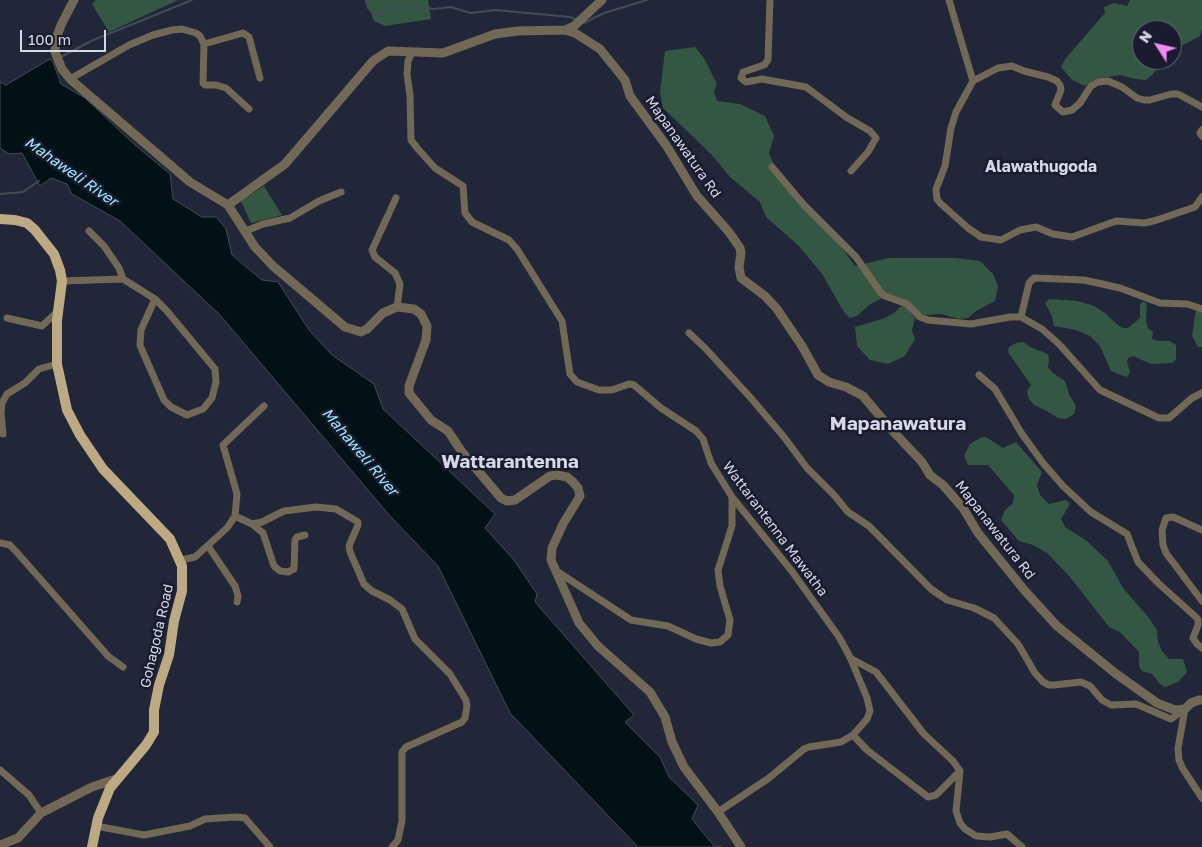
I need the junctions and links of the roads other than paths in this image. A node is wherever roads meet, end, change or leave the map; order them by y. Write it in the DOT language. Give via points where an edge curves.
graph roads {
  1 [pos="74,0"];
  2 [pos="602,0"];
  3 [pos="770,0"];
  4 [pos="949,0"];
  5 [pos="565,30"];
  6 [pos="204,44"];
  7 [pos="412,52"];
  8 [pos="260,78"];
  9 [pos="70,79"];
  10 [pos="973,81"];
  11 [pos="1202,107"];
  12 [pos="249,108"];
  13 [pos="1202,130"];
  14 [pos="1202,136"];
  15 [pos="772,168"];
  16 [pos="851,171"];
  17 [pos="341,192"];
  18 [pos="1202,197"];
  19 [pos="396,198"];
  20 [pos="228,205"];
  21 [pos="0,219"];
  22 [pos="89,231"];
  23 [pos="246,231"];
  24 [pos="123,279"];
  25 [pos="62,281"];
  26 [pos="155,299"];
  27 [pos="397,307"];
  28 [pos="1202,309"];
  29 [pos="59,310"];
  30 [pos="1021,317"];
  31 [pos="7,318"];
  32 [pos="689,333"];
  33 [pos="57,364"];
  34 [pos="978,375"];
  35 [pos="1202,393"];
  36 [pos="264,406"];
  37 [pos="3,434"];
  38 [pos="732,497"];
  39 [pos="235,516"];
  40 [pos="252,524"];
  41 [pos="1202,530"];
  42 [pos="305,535"];
  43 [pos="0,543"];
  44 [pos="208,546"];
  45 [pos="180,560"];
  46 [pos="558,572"];
  47 [pos="1202,601"];
  48 [pos="237,602"];
  49 [pos="1202,638"];
  50 [pos="1202,646"];
  51 [pos="850,657"];
  52 [pos="123,667"];
  53 [pos="1202,700"];
  54 [pos="1185,709"];
  55 [pos="853,735"];
  56 [pos="0,770"];
  57 [pos="960,771"];
  58 [pos="116,779"];
  59 [pos="1202,798"];
  60 [pos="718,812"];
  61 [pos="41,813"];
  62 [pos="96,826"];
  63 [pos="0,845"];
  64 [pos="92,847"];
  65 [pos="270,847"];
  66 [pos="392,847"];
  67 [pos="740,847"];
  68 [pos="1022,847"];
  1 -- 9 [label="street" via="61,25 55,52"];
  2 -- 5 [label="street" via="574,26"];
  3 -- 16 [label="street" via="768,60 764,65 743,72 741,78 746,82 762,79 806,87 870,131 876,138"];
  4 -- 10 [label="street"];
  5 -- 7 [label="street" via="495,34 443,53"];
  5 -- 54 [label="street, Mapanawatura Rd" via="576,33 600,49 624,80 630,96 666,145 697,196 740,248 741,278 777,309 818,375 864,396 930,475 963,508 978,533 1057,626 1157,703 1175,710"];
  6 -- 8 [label="street" via="243,33 248,37"];
  6 -- 9 [label="street" via="196,33 172,30 129,45"];
  6 -- 12 [label="street" via="203,83 226,88"];
  7 -- 20 [label="street" via="388,51 373,61 285,164"];
  7 -- 38 [label="street, Wattarantenna Mawatha" via="407,74 412,140 435,168 463,186 465,213 472,222 509,240 517,249 562,321 570,374 577,382 599,390 634,385 696,431"];
  9 -- 20 [label="street" via="190,182"];
  10 -- 11 [label="street" via="998,68 1012,66 1048,76 1060,85 1055,105 1063,112 1080,103 1091,86 1108,81 1144,100 1178,94"];
  10 -- 18 [label="street" via="956,112 945,166 936,189 937,200 981,237 1001,240 1020,230 1036,227 1072,237 1116,222 1157,220 1195,207"];
  13 -- 14 [label="street"];
  15 -- 30 [label="street" via="856,257 881,293 907,304 920,317 972,324 1010,316"];
  17 -- 23 [label="street" via="290,218"];
  19 -- 27 [label="street" via="372,250 375,257 395,273 400,284"];
  20 -- 23 [label="street"];
  21 -- 25 [label="main road, Gohagoda Road" via="22,221 35,230 54,254"];
  22 -- 24 [label="street" via="104,246"];
  23 -- 27 [label="street" via="273,266 345,327 361,332 383,313"];
  24 -- 25 [label="street"];
  24 -- 26 [label="street"];
  25 -- 29 [label="main road, Gohagoda Road"];
  26 -- 26 [label="street" via="215,369 212,398 203,410 187,415 164,400 140,345 141,330"];
  27 -- 46 [label="street" via="414,309 421,314 427,326 426,340 409,393 431,420 448,431 501,498 515,500 550,476 557,475 567,477 578,488 580,496 562,524 552,548 551,560"];
  28 -- 30 [label="street" via="1187,304 1160,303 1120,288 1084,280 1034,278 1029,283"];
  29 -- 31 [label="street" via="42,326"];
  29 -- 33 [label="main road, Gohagoda Road"];
  30 -- 35 [label="street" via="1059,344 1100,390 1159,418 1169,418"];
  32 -- 54 [label="street" via="750,397 807,468 848,512 869,526 931,589 947,600 994,618 1018,644 1043,682 1054,685 1080,682 1090,686 1111,705 1136,704 1171,719"];
  33 -- 37 [label="street" via="39,369 25,384 7,394 1,413"];
  33 -- 45 [label="main road, Gohagoda Road" via="67,410 80,435 109,476 170,539"];
  34 -- 50 [label="street" via="995,389 1022,434 1063,486 1091,512 1127,534 1138,562 1197,618 1193,638"];
  36 -- 39 [label="street" via="223,445 237,494"];
  38 -- 46 [label="street" via="732,526 718,570 730,620 728,635 720,642 711,643 668,626 631,620"];
  38 -- 51 [label="street, Wattarantenna Mawatha" via="791,570"];
  39 -- 40 [label="street"];
  39 -- 44 [label="street"];
  40 -- 42 [label="street" via="263,533 274,566 280,571 294,569 295,540"];
  40 -- 66 [label="street" via="284,511 316,507 336,509 358,522 349,546 364,584 402,609 415,639 450,674 466,700 462,722 406,747 402,752 402,821 398,840"];
  41 -- 47 [label="street" via="1173,517 1166,518 1162,530 1166,553"];
  43 -- 52 [label="street" via="10,545 108,656"];
  44 -- 45 [label="street" via="195,557"];
  44 -- 48 [label="street" via="235,586"];
  45 -- 58 [label="main road, Gohagoda Road" via="182,591 169,655 159,684 154,732 146,746"];
  46 -- 60 [label="street" via="579,622 598,646 650,692 665,717 672,742 684,766"];
  49 -- 50 [label="street"];
  51 -- 55 [label="street, Wattarantenna Mawatha" via="870,711"];
  51 -- 57 [label="street" via="876,672 924,734"];
  53 -- 54 [label="street"];
  54 -- 59 [label="street" via="1179,760"];
  55 -- 57 [label="street" via="867,750 928,797 936,795"];
  55 -- 60 [label="street" via="841,742 804,749 769,778"];
  56 -- 61 [label="street" via="29,795"];
  57 -- 68 [label="street" via="956,811 960,823 976,836 1007,834"];
  58 -- 61 [label="street" via="92,787"];
  58 -- 62 [label="main road, Gohagoda Road" via="103,802"];
  60 -- 67 [label="street"];
  61 -- 63 [label="street" via="18,838"];
  62 -- 64 [label="main road, Gohagoda Road"];
  62 -- 65 [label="street" via="144,835 190,826 205,819 245,818"];
}
